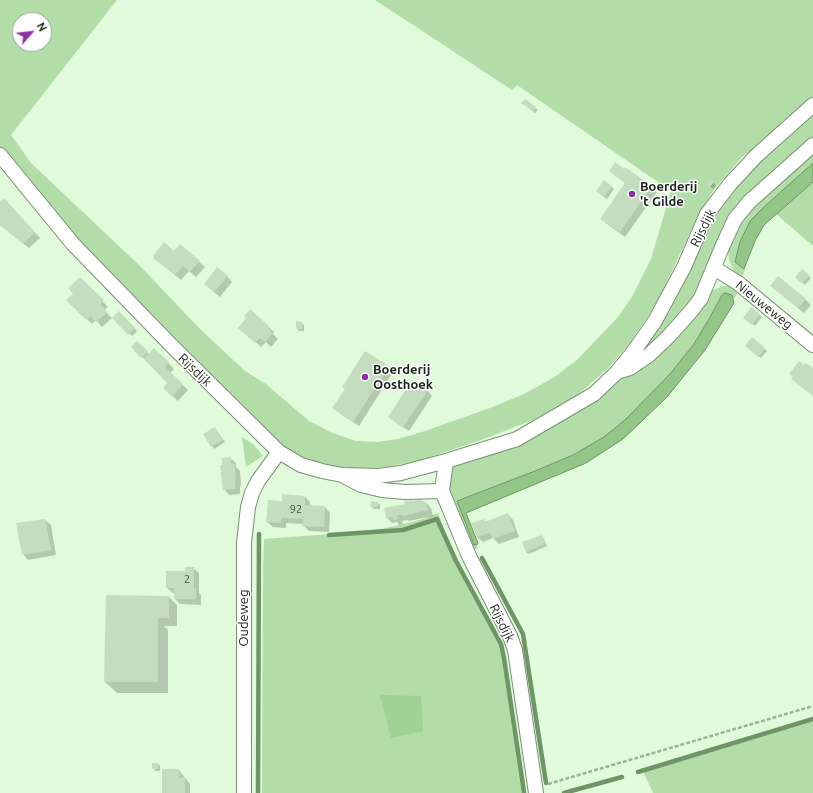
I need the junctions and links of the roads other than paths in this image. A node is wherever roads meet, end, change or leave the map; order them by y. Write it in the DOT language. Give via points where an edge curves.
graph roads {
  1 [pos="813,105"];
  2 [pos="813,144"];
  3 [pos="0,155"];
  4 [pos="714,268"];
  5 [pos="813,345"];
  6 [pos="618,372"];
  7 [pos="279,452"];
  8 [pos="446,461"];
  9 [pos="342,475"];
  10 [pos="442,491"];
  11 [pos="536,790"];
  12 [pos="244,793"];
  1 -- 6 [label="street, Rijsdijk" via="756,156 707,214 684,267 655,321"];
  2 -- 4 [label="street, Rijsdijk" via="749,202 735,219"];
  3 -- 7 [label="street, Rijsdijk" via="73,244"];
  4 -- 5 [label="street, Nieuweweg" via="738,283"];
  4 -- 6 [label="street, Rijsdijk" via="701,298 669,336 649,355 630,368"];
  6 -- 8 [label="street, Rijsdijk" via="594,394 517,439"];
  7 -- 9 [label="street, Rijsdijk" via="301,465"];
  7 -- 12 [label="street, Oudeweg" via="252,493 244,542"];
  8 -- 9 [label="street, Rijsdijk" via="390,475"];
  8 -- 10 [label="street"];
  9 -- 10 [label="street" via="361,485 382,490"];
  10 -- 11 [label="street, Rijsdijk" via="469,556 515,650"];
}
